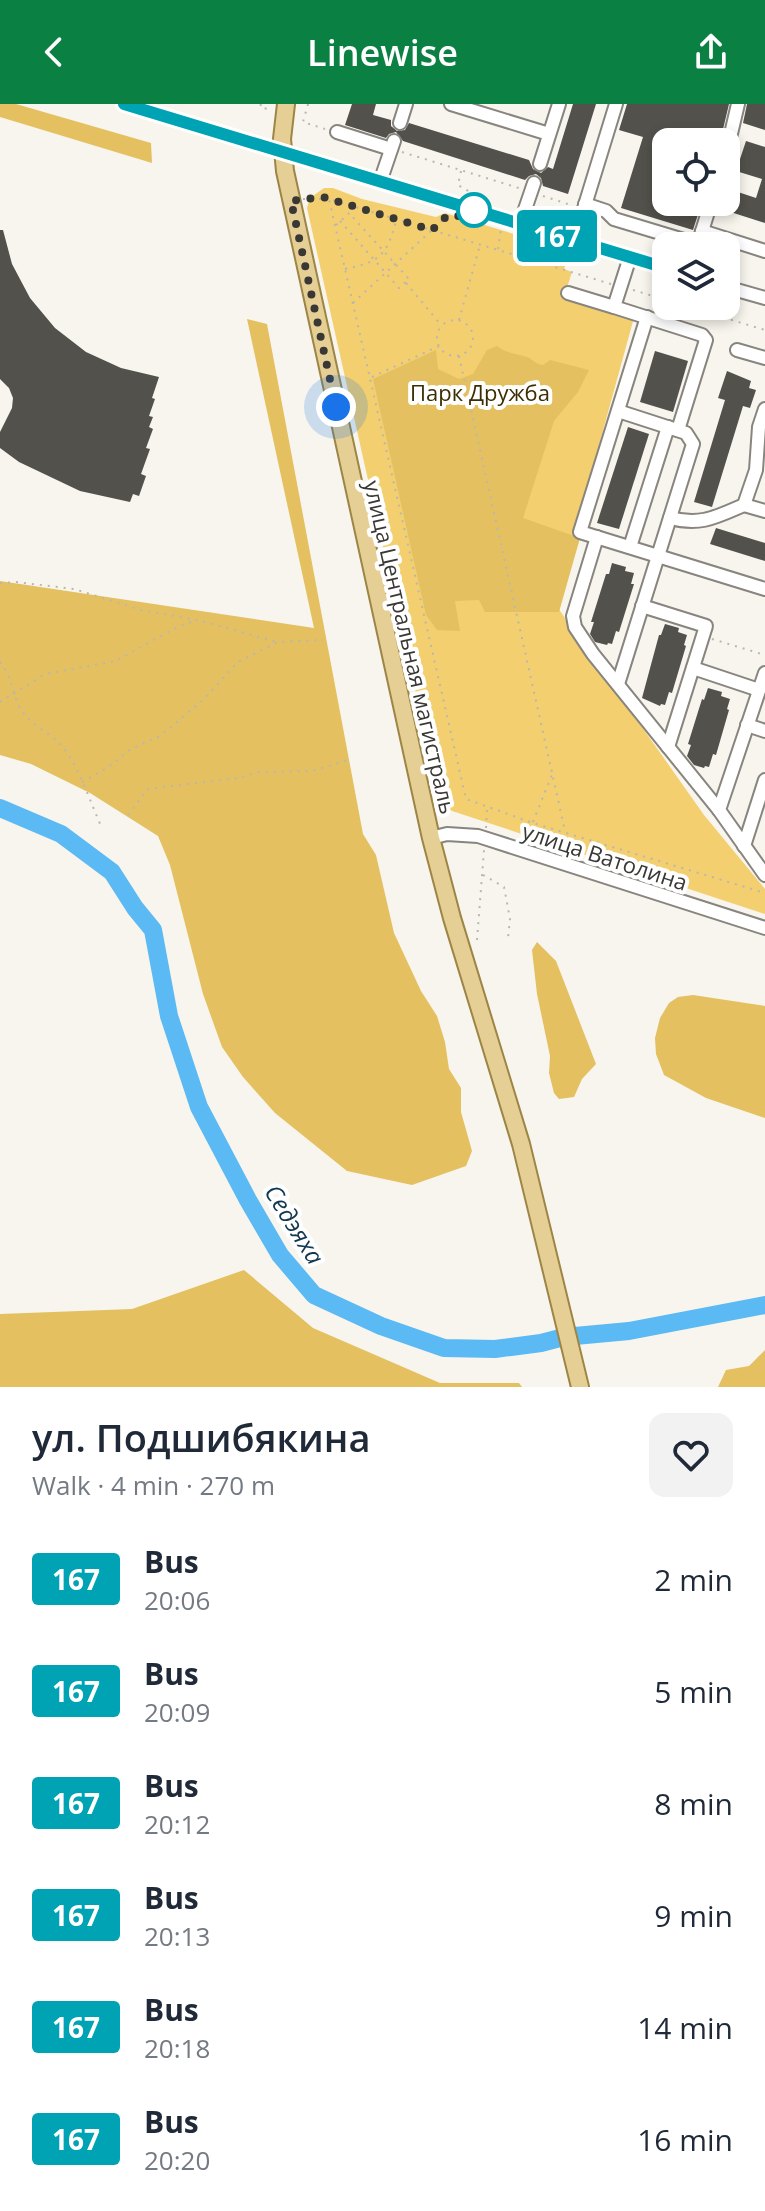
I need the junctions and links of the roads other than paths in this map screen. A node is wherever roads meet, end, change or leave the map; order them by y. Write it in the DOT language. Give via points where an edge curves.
graph roads {
  1 [pos="124,104"];
  2 [pos="286,104"];
  3 [pos="406,104"];
  4 [pos="451,104"];
  5 [pos="559,104"];
  6 [pos="616,104"];
  7 [pos="738,104"];
  8 [pos="164,110"];
  9 [pos="400,123"];
  10 [pos="732,128"];
  11 [pos="337,132"];
  12 [pos="549,134"];
  13 [pos="283,153"];
  14 [pos="540,164"];
  15 [pos="380,182"];
  16 [pos="532,187"];
  17 [pos="584,206"];
  18 [pos="520,224"];
  19 [pos="657,232"];
  20 [pos="574,241"];
  21 [pos="740,247"];
  22 [pos="765,251"];
  23 [pos="630,257"];
  24 [pos="652,264"];
  25 [pos="740,291"];
  26 [pos="568,293"];
  27 [pos="765,298"];
  28 [pos="614,307"];
  29 [pos="647,317"];
  30 [pos="737,350"];
  31 [pos="765,358"];
  32 [pos="765,409"];
  33 [pos="618,411"];
  34 [pos="673,428"];
  35 [pos="761,471"];
  36 [pos="744,505"];
  37 [pos="765,511"];
  38 [pos="670,518"];
  39 [pos="597,537"];
  40 [pos="630,547"];
  41 [pos="658,556"];
  42 [pos="765,589"];
  43 [pos="642,606"];
  44 [pos="693,668"];
  45 [pos="765,673"];
  46 [pos="618,684"];
  47 [pos="759,690"];
  48 [pos="747,725"];
  49 [pos="765,731"];
  50 [pos="668,747"];
  51 [pos="765,780"];
  52 [pos="719,810"];
  53 [pos="431,838"];
  54 [pos="744,846"];
  55 [pos="765,875"];
  56 [pos="765,928"];
  57 [pos="580,1387"];
  1 -- 8 [label="street"];
  2 -- 13 [label="main road, улица Центральная магистраль"];
  3 -- 9 [label="street"];
  4 -- 12 [label="street"];
  5 -- 12 [label="street"];
  6 -- 17 [label="street"];
  7 -- 10 [label="street"];
  8 -- 13 [label="street"];
  11 -- 15 [label="street" via="392,145"];
  12 -- 14 [label="street"];
  13 -- 15 [label="street"];
  13 -- 53 [label="main road, улица Центральная магистраль"];
  15 -- 18 [label="street"];
  16 -- 18 [label="street"];
  17 -- 19 [label="street"];
  17 -- 20 [label="street"];
  18 -- 20 [label="street"];
  20 -- 23 [label="street"];
  21 -- 22 [label="street"];
  23 -- 24 [label="street"];
  23 -- 28 [label="street"];
  25 -- 27 [label="street"];
  26 -- 28 [label="street"];
  28 -- 29 [label="street"];
  29 -- 33 [label="street"];
  29 -- 34 [label="street" via="706,340"];
  30 -- 31 [label="street"];
  32 -- 35 [label="street" via="759,427"];
  33 -- 34 [label="street"];
  33 -- 39 [label="street" via="580,532"];
  34 -- 38 [label="street" via="690,436 693,447"];
  34 -- 40 [label="street"];
  35 -- 36 [label="street"];
  36 -- 37 [label="street"];
  36 -- 38 [label="street" via="703,522"];
  38 -- 41 [label="street"];
  39 -- 40 [label="street"];
  39 -- 46 [label="street" via="573,621"];
  40 -- 41 [label="street"];
  41 -- 42 [label="street"];
  41 -- 43 [label="street"];
  43 -- 44 [label="street" via="706,626"];
  43 -- 46 [label="street"];
  44 -- 47 [label="street"];
  44 -- 50 [label="street"];
  45 -- 47 [label="street"];
  46 -- 50 [label="street"];
  47 -- 48 [label="street"];
  48 -- 49 [label="street"];
  48 -- 52 [label="street"];
  50 -- 52 [label="street"];
  51 -- 54 [label="street"];
  52 -- 54 [label="street"];
  53 -- 56 [label="street, улица Ватолина" via="485,838"];
  53 -- 57 [label="main road, улица Центральная магистраль" via="521,1144"];
  54 -- 55 [label="street"];
}
